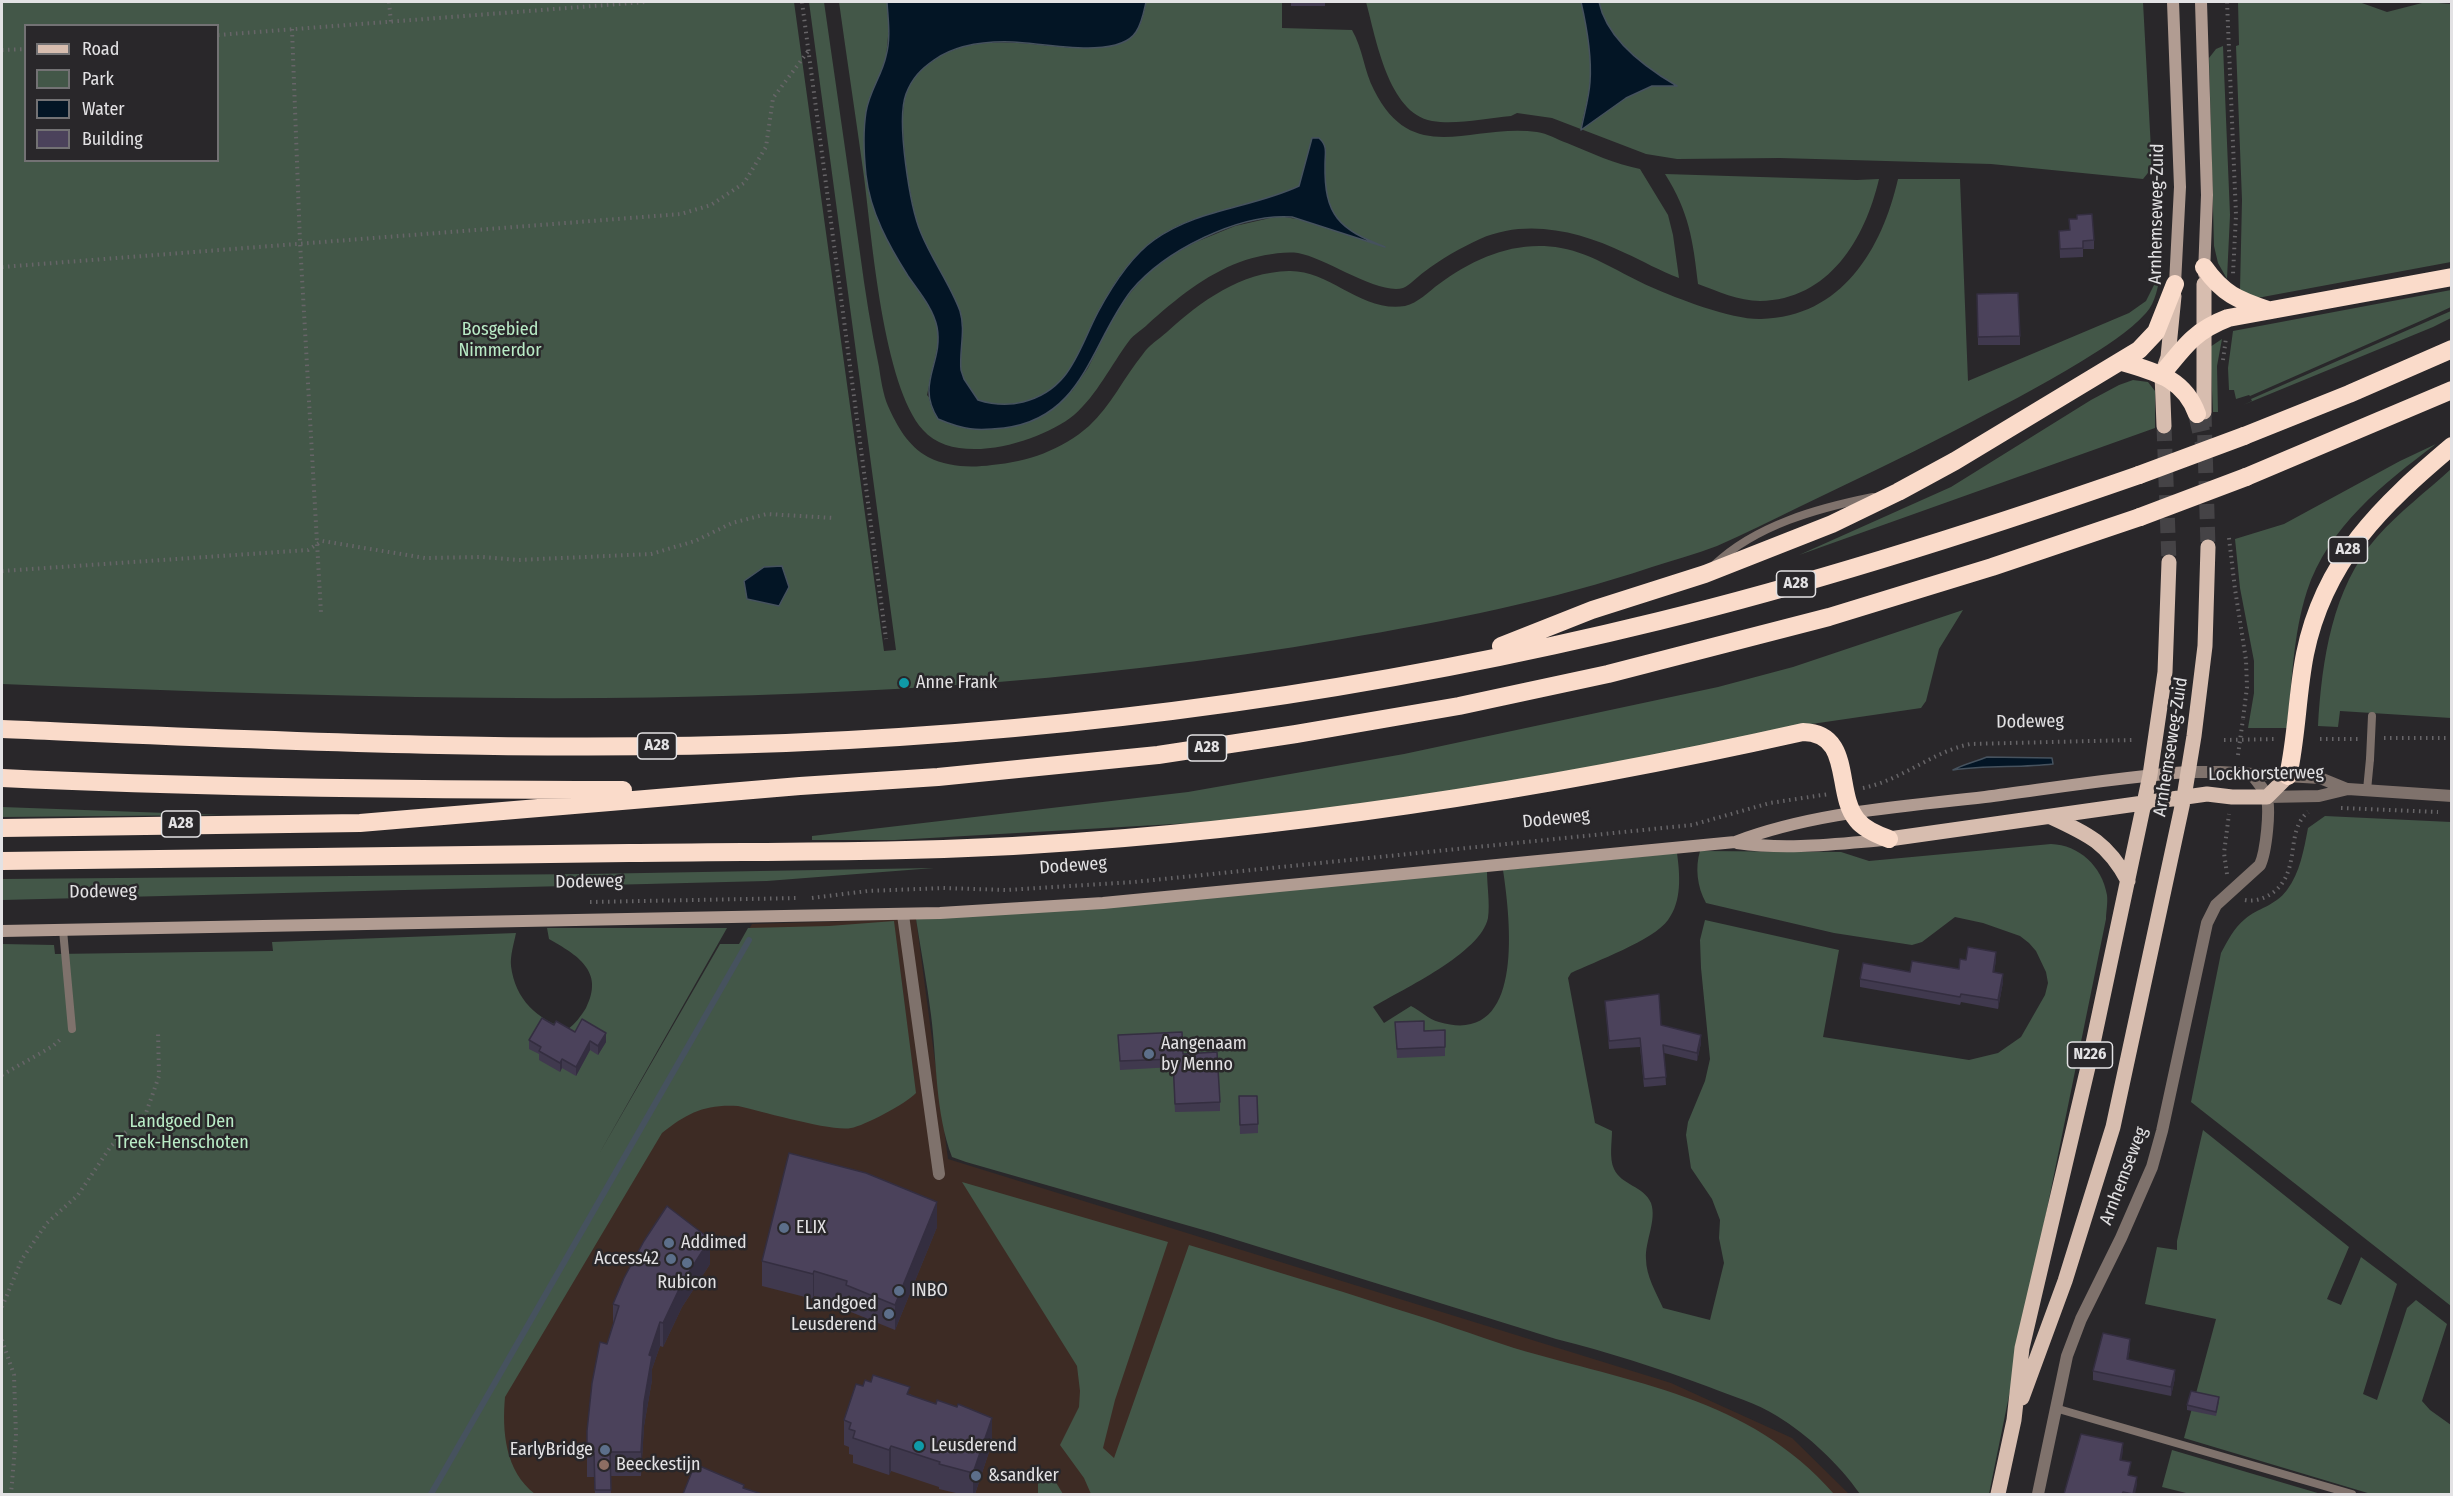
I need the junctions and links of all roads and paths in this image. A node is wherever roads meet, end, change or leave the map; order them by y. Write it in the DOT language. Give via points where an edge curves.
graph roads {
  1 [pos="389,2"];
  2 [pos="645,2"];
  3 [pos="802,2"];
  4 [pos="2174,2"];
  5 [pos="2201,2"];
  6 [pos="2228,2"];
  7 [pos="391,22"];
  8 [pos="292,29"];
  9 [pos="219,34"];
  10 [pos="24,49"];
  11 [pos="2,50"];
  12 [pos="809,50"];
  13 [pos="300,242"];
  14 [pos="2,267"];
  15 [pos="2204,275"];
  16 [pos="2451,277"];
  17 [pos="2175,284"];
  18 [pos="2231,296"];
  19 [pos="2270,310"];
  20 [pos="2228,318"];
  21 [pos="2203,329"];
  22 [pos="2451,349"];
  23 [pos="2122,362"];
  24 [pos="2222,367"];
  25 [pos="2162,374"];
  26 [pos="2451,390"];
  27 [pos="2201,413"];
  28 [pos="2164,426"];
  29 [pos="2451,446"];
  30 [pos="834,518"];
  31 [pos="2229,538"];
  32 [pos="318,543"];
  33 [pos="2208,547"];
  34 [pos="2169,562"];
  35 [pos="2,571"];
  36 [pos="321,613"];
  37 [pos="886,639"];
  38 [pos="1446,667"];
  39 [pos="2372,712"];
  40 [pos="2,729"];
  41 [pos="2279,739"];
  42 [pos="2132,740"];
  43 [pos="2224,740"];
  44 [pos="2238,755"];
  45 [pos="2188,772"];
  46 [pos="2150,775"];
  47 [pos="2252,775"];
  48 [pos="2288,776"];
  49 [pos="2,778"];
  50 [pos="800,786"];
  51 [pos="2348,789"];
  52 [pos="2367,790"];
  53 [pos="1846,791"];
  54 [pos="2451,796"];
  55 [pos="2184,797"];
  56 [pos="2267,797"];
  57 [pos="2144,803"];
  58 [pos="2331,807"];
  59 [pos="2348,808"];
  60 [pos="2310,810"];
  61 [pos="1853,813"];
  62 [pos="2051,817"];
  63 [pos="2228,823"];
  64 [pos="2,828"];
  65 [pos="1889,839"];
  66 [pos="1735,842"];
  67 [pos="2,861"];
  68 [pos="2128,880"];
  69 [pos="2234,888"];
  70 [pos="586,902"];
  71 [pos="2123,906"];
  72 [pos="903,915"];
  73 [pos="63,930"];
  74 [pos="2,932"];
  75 [pos="2152,950"];
  76 [pos="72,1029"];
  77 [pos="158,1030"];
  78 [pos="2,1075"];
  79 [pos="939,1174"];
  80 [pos="2,1307"];
  81 [pos="2,1340"];
  82 [pos="2055,1408"];
  83 [pos="2014,1420"];
  84 [pos="11,1494"];
  85 [pos="1998,1494"];
  86 [pos="2038,1494"];
  87 [pos="2352,1494"];
  1 -- 7 [label="path"];
  2 -- 7 [label="path"];
  3 -- 12 [label="path"];
  4 -- 17 [label="street, Arnhemseweg-Zuid" via="2180,187"];
  5 -- 15 [label="street" via="2207,195"];
  6 -- 18 [label="path" via="2236,214"];
  7 -- 8 [label="path"];
  8 -- 9 [label="path"];
  8 -- 13 [label="path"];
  10 -- 11 [label="path"];
  12 -- 13 [label="path" via="773,98 766,147 744,183 711,205 681,214"];
  12 -- 37 [label="path"];
  13 -- 14 [label="path"];
  13 -- 32 [label="path"];
  15 -- 18 [label="highway"];
  15 -- 21 [label="main road"];
  16 -- 19 [label="highway"];
  17 -- 23 [label="highway, A28" via="2156,332"];
  17 -- 25 [label="main road, Arnhemseweg-Zuid" via="2168,357"];
  18 -- 19 [label="highway"];
  19 -- 20 [label="highway"];
  20 -- 21 [label="highway"];
  20 -- 24 [label="path"];
  21 -- 25 [label="highway"];
  21 -- 27 [label="main road"];
  22 -- 38 [label="highway, A28, bridge" via="2244,436 1987,528 1836,574 1657,621"];
  23 -- 25 [label="highway"];
  23 -- 38 [label="highway, A28" via="1898,492 1807,535 1705,574 1592,610"];
  25 -- 27 [label="highway" via="2189,396"];
  25 -- 28 [label="main road, Arnhemseweg-Zuid"];
  26 -- 50 [label="highway, A28, bridge" via="2246,477 1992,567 1829,617 1608,674 1459,706 1158,755"];
  29 -- 48 [label="highway, A28" via="2367,527 2328,584 2305,654"];
  30 -- 32 [label="path" via="767,514 651,554 518,560 425,558"];
  31 -- 44 [label="path, bridge" via="2246,660 2247,687"];
  32 -- 35 [label="path" via="308,550"];
  32 -- 36 [label="path"];
  33 -- 45 [label="main road, Arnhemseweg-Zuid / N226" via="2205,646"];
  34 -- 46 [label="main road, Arnhemseweg-Zuid / N226" via="2165,672"];
  38 -- 40 [label="highway, A28" via="1152,714 788,743 466,746"];
  39 -- 52 [label="lane, bridge"];
  41 -- 43 [label="path, Lockhorsterweg"];
  42 -- 53 [label="path, Dodeweg" via="1970,744 1951,749 1886,781"];
  45 -- 46 [label="street, Dodeweg"];
  45 -- 47 [label="street, Lockhorsterweg"];
  45 -- 55 [label="main road, Arnhemseweg-Zuid / N226"];
  46 -- 57 [label="main road, Arnhemseweg-Zuid / N226"];
  46 -- 61 [label="street, Dodeweg"];
  47 -- 48 [label="street, Lockhorsterweg"];
  47 -- 56 [label="street"];
  48 -- 51 [label="street, Lockhorsterweg" via="2320,778"];
  48 -- 56 [label="main road"];
  49 -- 50 [label="highway, A28" via="360,790"];
  50 -- 64 [label="highway, A28" via="360,823"];
  51 -- 52 [label="street, Lockhorsterweg"];
  51 -- 56 [label="street, Lockhorsterweg" via="2319,796"];
  52 -- 54 [label="street, Lockhorsterweg"];
  53 -- 61 [label="highway, A28"];
  53 -- 67 [label="highway, A28" via="1833,746 1821,736 1803,732 1687,757 1400,807 1303,820 1027,845"];
  53 -- 70 [label="path, Dodeweg" via="1770,803 1692,825 1134,882 1007,890 868,891 814,898"];
  55 -- 56 [label="main road, Lockhorsterweg"];
  55 -- 57 [label="main road, Lockhorsterweg"];
  55 -- 75 [label="main road, Arnhemseweg-Zuid / N226"];
  56 -- 69 [label="street, Arnhemseweg" via="2264,856 2260,865"];
  57 -- 62 [label="main road, Dodeweg"];
  57 -- 68 [label="main road, Arnhemseweg-Zuid / N226"];
  58 -- 59 [label="path, Lockhorsterweg"];
  60 -- 69 [label="path, Lockhorsterweg" via="2297,827 2292,861 2278,888 2255,901 2240,898"];
  61 -- 65 [label="highway" via="1858,822"];
  61 -- 66 [label="street, Dodeweg" via="1766,831"];
  62 -- 65 [label="main road, Dodeweg"];
  62 -- 68 [label="main road" via="2100,842"];
  63 -- 69 [label="path" via="2225,868"];
  65 -- 66 [label="street, Dodeweg" via="1799,847"];
  66 -- 72 [label="street, Dodeweg" via="1103,903"];
  68 -- 71 [label="main road, Arnhemseweg-Zuid / N226"];
  69 -- 82 [label="street, Arnhemseweg" via="2216,905 2207,923 2151,1167 2081,1319 2067,1356"];
  71 -- 83 [label="main road, Arnhemseweg / N226" via="2022,1348"];
  72 -- 73 [label="street, Dodeweg"];
  72 -- 79 [label="street"];
  73 -- 74 [label="street, Dodeweg"];
  73 -- 76 [label="lane"];
  75 -- 83 [label="main road, Arnhemseweg / N226" via="2105,1157 2066,1281"];
  76 -- 78 [label="path" via="53,1046"];
  77 -- 80 [label="path" via="159,1076 146,1113 111,1146 78,1195 46,1223 22,1259"];
  81 -- 84 [label="path" via="14,1375 16,1436"];
  82 -- 86 [label="street, Arnhemseweg"];
  82 -- 87 [label="lane"];
  83 -- 85 [label="main road, Arnhemseweg / N226"];
}
